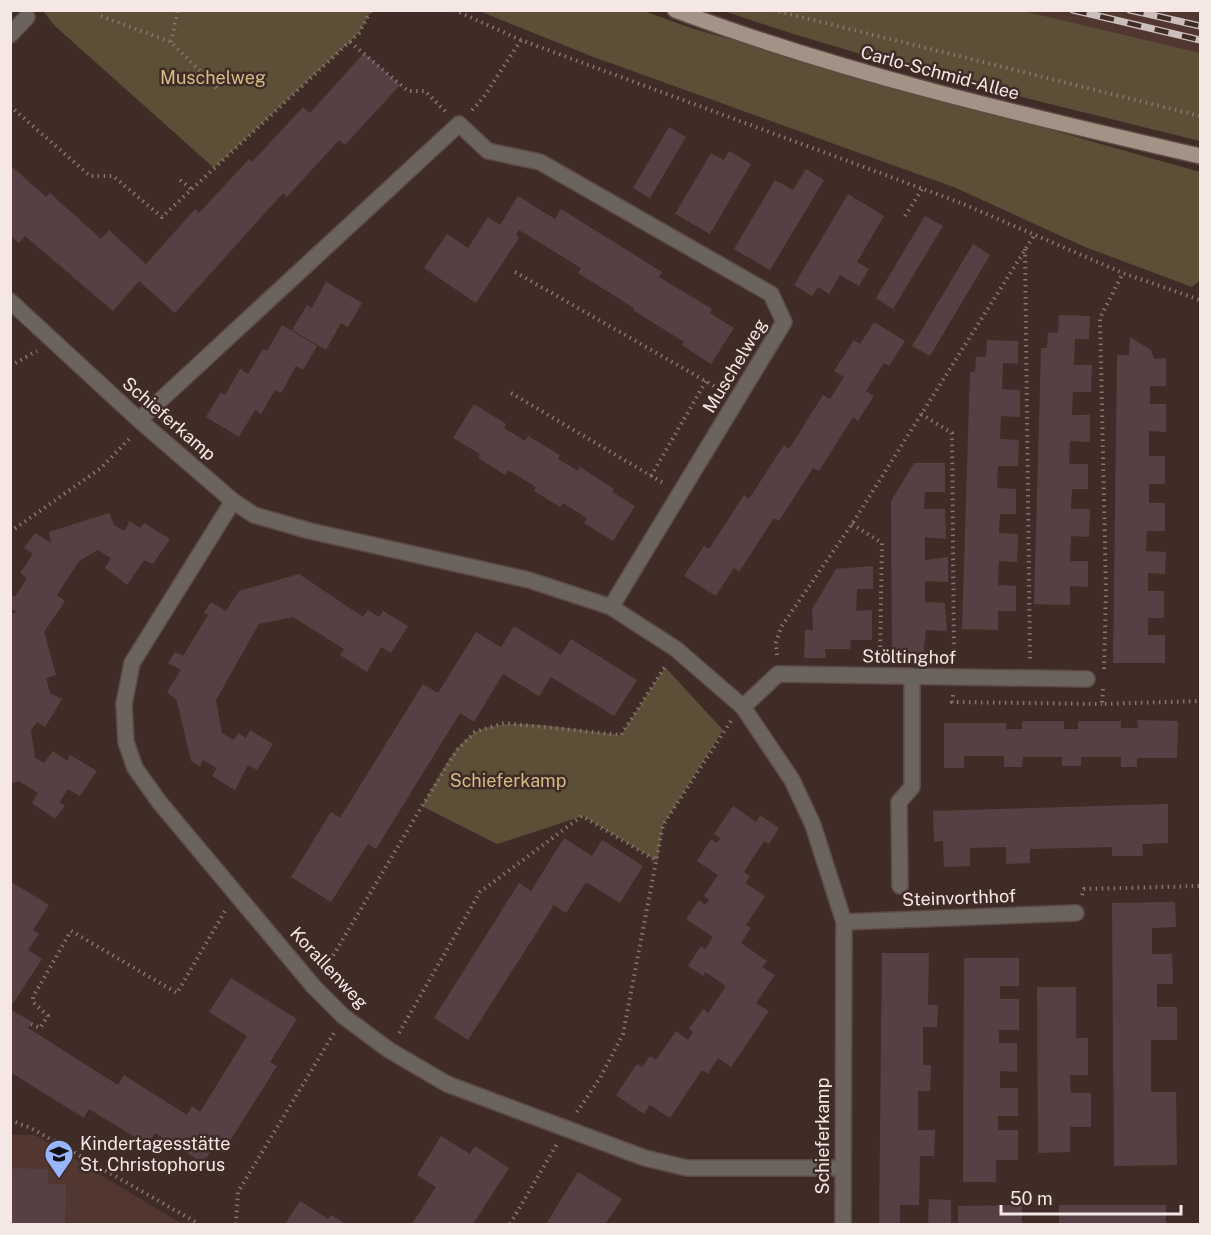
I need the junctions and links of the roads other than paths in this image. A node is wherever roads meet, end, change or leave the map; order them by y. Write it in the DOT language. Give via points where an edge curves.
graph roads {
  1 [pos="675,10"];
  2 [pos="27,17"];
  3 [pos="10,35"];
  4 [pos="1200,156"];
  5 [pos="10,301"];
  6 [pos="141,422"];
  7 [pos="233,501"];
  8 [pos="611,607"];
  9 [pos="912,676"];
  10 [pos="1087,680"];
  11 [pos="743,707"];
  12 [pos="900,886"];
  13 [pos="1076,913"];
  14 [pos="843,922"];
  15 [pos="842,1168"];
  16 [pos="843,1224"];
  1 -- 4 [label="main road, Carlo-Schmid-Allee" via="785,49 998,110"];
  2 -- 3 [label="street"];
  5 -- 6 [label="street, Schieferkamp"];
  6 -- 7 [label="street, Schieferkamp"];
  6 -- 8 [label="street, Muschelweg" via="459,124 488,150 540,162 771,294 784,322"];
  7 -- 8 [label="street, Schieferkamp" via="254,515 310,531 528,580"];
  7 -- 15 [label="street, Korallenweg" via="132,663 124,704 126,742 135,768 195,848 314,987 343,1016 389,1050 447,1084 645,1158 687,1167"];
  8 -- 11 [label="street, Schieferkamp" via="676,649"];
  9 -- 10 [label="street, Stöltinghof"];
  9 -- 11 [label="street, Stöltinghof" via="778,674"];
  9 -- 12 [label="street" via="912,787 899,802"];
  11 -- 14 [label="street, Schieferkamp" via="792,780 813,825"];
  13 -- 14 [label="street, Steinvorthhof"];
  14 -- 15 [label="street, Schieferkamp"];
  15 -- 16 [label="street, Schieferkamp"];
}
